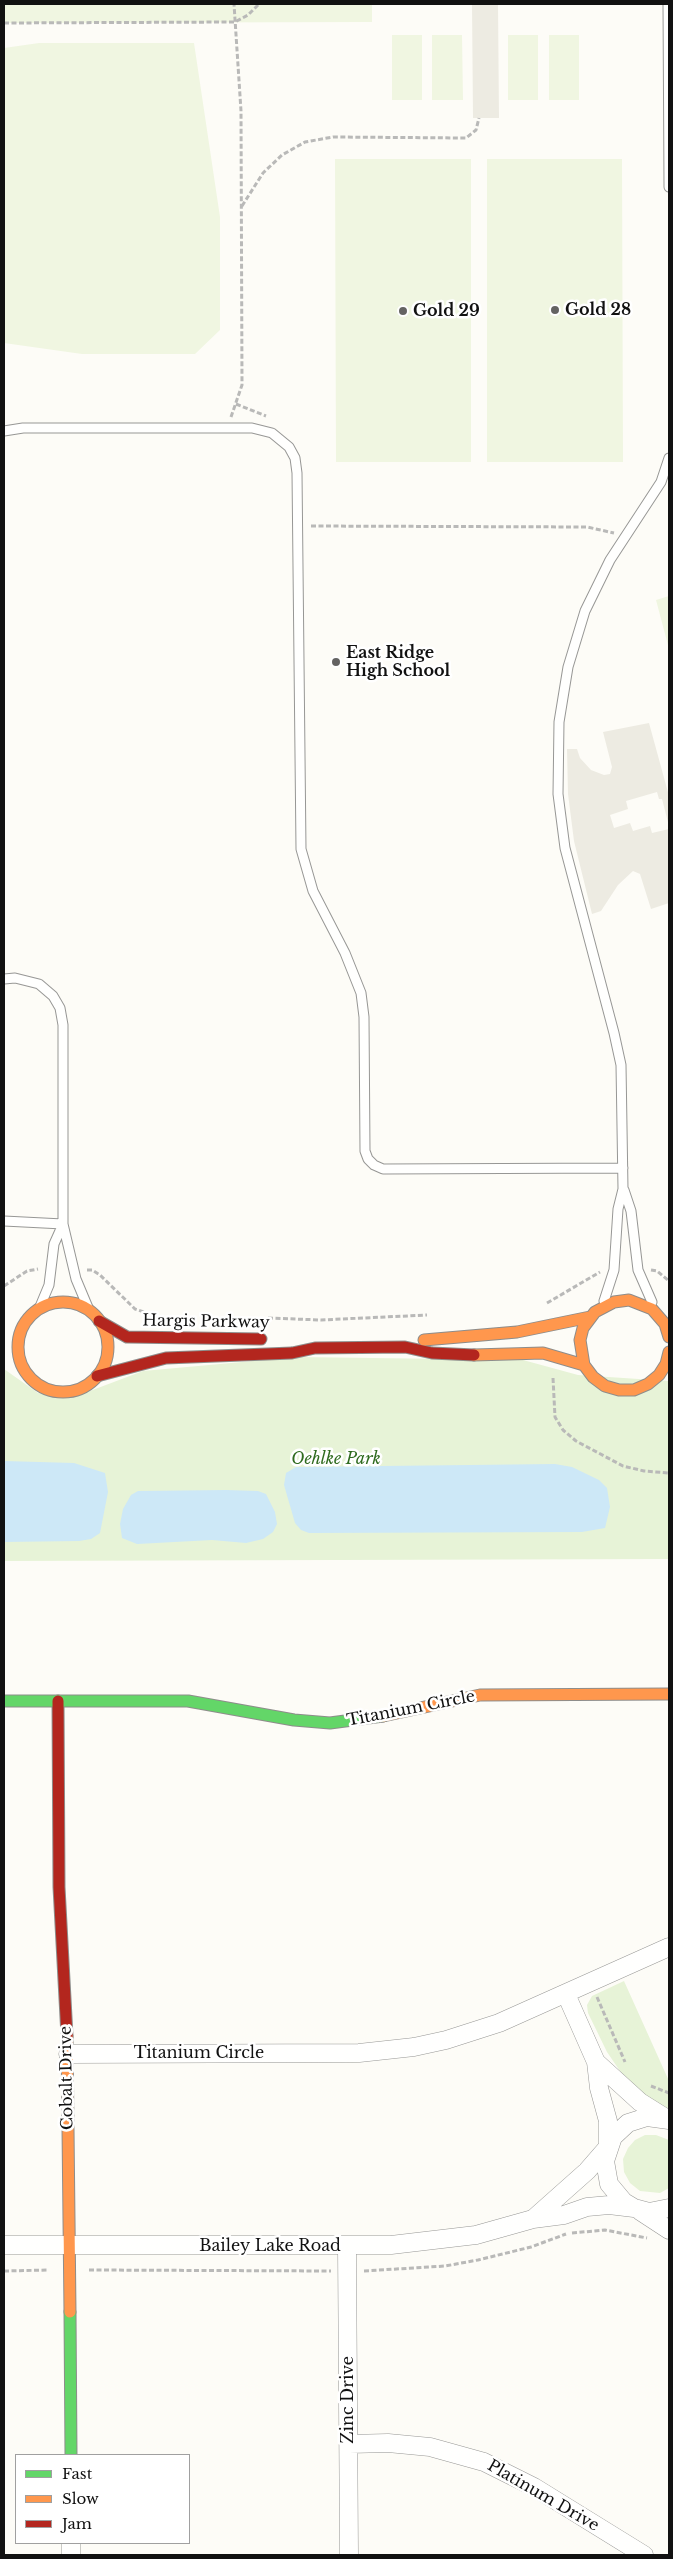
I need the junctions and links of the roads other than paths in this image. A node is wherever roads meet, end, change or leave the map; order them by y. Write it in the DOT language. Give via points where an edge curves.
graph roads {
  1 [pos="668,4"];
  2 [pos="669,187"];
  3 [pos="4,431"];
  4 [pos="669,458"];
  5 [pos="4,979"];
  6 [pos="623,1168"];
  7 [pos="623,1189"];
  8 [pos="4,1221"];
  9 [pos="63,1224"];
  10 [pos="601,1307"];
  11 [pos="39,1309"];
  12 [pos="89,1310"];
  13 [pos="590,1317"];
  14 [pos="29,1318"];
  15 [pos="100,1321"];
  16 [pos="9,1322"];
  17 [pos="664,1322"];
  18 [pos="669,1337"];
  19 [pos="272,1340"];
  20 [pos="292,1340"];
  21 [pos="405,1347"];
  22 [pos="315,1348"];
  23 [pos="669,1352"];
  24 [pos="12,1364"];
  25 [pos="584,1365"];
  26 [pos="26,1373"];
  27 [pos="664,1374"];
  28 [pos="97,1376"];
  29 [pos="669,1694"];
  30 [pos="4,1701"];
  31 [pos="58,1701"];
  32 [pos="669,1947"];
  33 [pos="566,1994"];
  34 [pos="68,2054"];
  35 [pos="596,2062"];
  36 [pos="669,2120"];
  37 [pos="608,2147"];
  38 [pos="634,2208"];
  39 [pos="669,2208"];
  40 [pos="533,2219"];
  41 [pos="669,2230"];
  42 [pos="4,2245"];
  43 [pos="347,2245"];
  44 [pos="70,2246"];
  45 [pos="349,2444"];
  46 [pos="71,2454"];
  47 [pos="349,2555"];
  48 [pos="644,2555"];
  1 -- 2 [label="lane"];
  3 -- 6 [label="lane" via="23,428 230,427 265,430 279,437 289,448 296,465 298,527 301,849 313,891 352,968 361,993 365,1151 368,1159 382,1169"];
  4 -- 6 [label="lane" via="662,482 610,560 586,611 568,667 559,722 557,777 565,848 620,1058"];
  5 -- 9 [label="lane" via="15,978 39,984 53,996 62,1015"];
  6 -- 7 [label="lane"];
  7 -- 10 [label="lane" via="618,1210 614,1270"];
  7 -- 17 [label="lane" via="631,1211 641,1280"];
  8 -- 9 [label="lane"];
  9 -- 11 [label="lane" via="54,1244 49,1284"];
  9 -- 12 [label="lane" via="76,1279"];
  10 -- 13 [label="street"];
  10 -- 17 [label="street" via="630,1300 644,1305"];
  11 -- 12 [label="street" via="64,1302"];
  11 -- 14 [label="street"];
  12 -- 15 [label="street"];
  13 -- 21 [label="street, Hargis Parkway" via="517,1332 431,1338"];
  13 -- 25 [label="street" via="580,1340"];
  14 -- 16 [label="street"];
  14 -- 26 [label="street" via="21,1331 18,1345"];
  15 -- 19 [label="street, Hargis Parkway" via="127,1337"];
  15 -- 28 [label="street" via="108,1349 105,1364"];
  17 -- 18 [label="street"];
  20 -- 22 [label="street, Hargis Parkway"];
  21 -- 22 [label="street, Hargis Parkway"];
  21 -- 25 [label="street, Hargis Parkway" via="432,1353 543,1353"];
  22 -- 28 [label="street, Hargis Parkway" via="292,1353 166,1358"];
  23 -- 27 [label="street"];
  24 -- 26 [label="street"];
  25 -- 27 [label="street" via="605,1386 619,1390 634,1390"];
  26 -- 28 [label="street" via="36,1383 61,1392 87,1385"];
  29 -- 31 [label="street, Titanium Circle" via="480,1695 367,1720 330,1723 294,1720 188,1701"];
  30 -- 31 [label="street, Titanium Circle"];
  31 -- 34 [label="street, Cobalt Drive" via="59,1887"];
  32 -- 33 [label="street, Titanium Circle"];
  33 -- 34 [label="street, Titanium Circle" via="480,2030 396,2050 360,2053"];
  33 -- 35 [label="street"];
  34 -- 44 [label="street, Cobalt Drive"];
  35 -- 36 [label="street" via="640,2102"];
  35 -- 37 [label="street" via="607,2116"];
  36 -- 37 [label="street, Bailey Lake Road" via="654,2116 634,2120 617,2132"];
  37 -- 38 [label="street" via="605,2167 609,2184 617,2196"];
  37 -- 40 [label="street, Bailey Lake Road" via="587,2172"];
  38 -- 39 [label="street, Bailey Lake Road" via="655,2212"];
  38 -- 40 [label="street, Bailey Lake Road" via="595,2206"];
  38 -- 41 [label="street"];
  40 -- 43 [label="street, Bailey Lake Road" via="453,2239 392,2245"];
  42 -- 44 [label="street, Bailey Lake Road"];
  43 -- 44 [label="street, Bailey Lake Road"];
  43 -- 45 [label="street, Zinc Drive"];
  44 -- 46 [label="street, Cobalt Drive"];
  45 -- 47 [label="street, Zinc Drive"];
  45 -- 48 [label="street, Platinum Drive" via="430,2447 484,2462 534,2487"];
}
